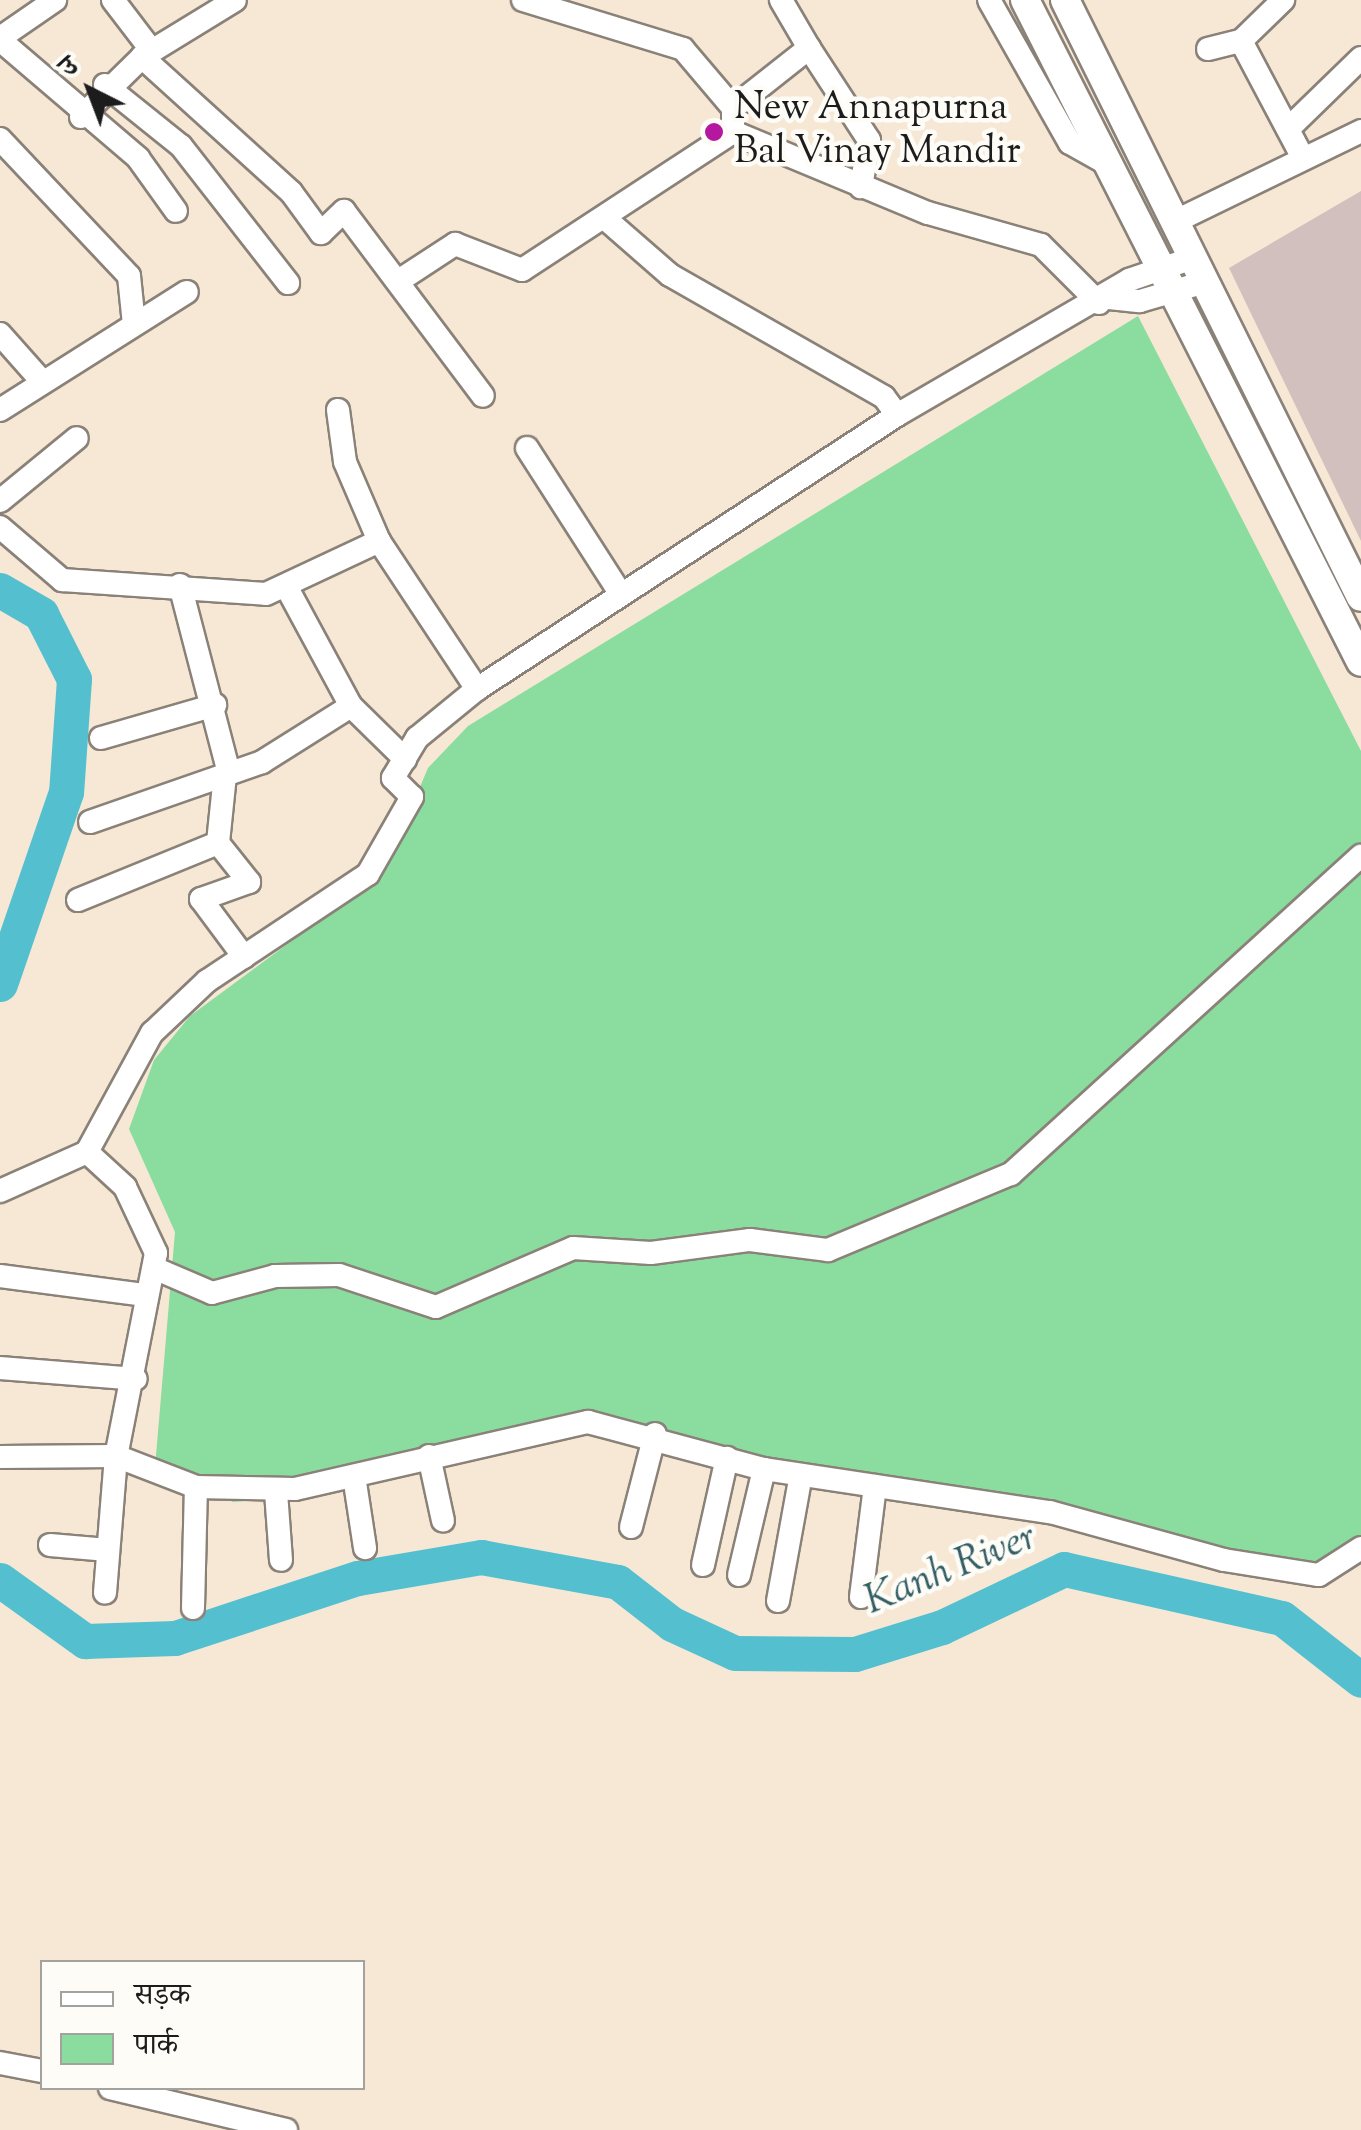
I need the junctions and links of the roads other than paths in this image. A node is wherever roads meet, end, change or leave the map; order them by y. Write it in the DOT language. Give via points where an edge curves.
graph roads {
  1 [pos="55,0"];
  2 [pos="113,0"];
  3 [pos="235,0"];
  4 [pos="524,0"];
  5 [pos="780,0"];
  6 [pos="989,0"];
  7 [pos="1024,0"];
  8 [pos="1065,0"];
  9 [pos="1282,0"];
  10 [pos="1250,21"];
  11 [pos="0,39"];
  12 [pos="810,48"];
  13 [pos="1208,49"];
  14 [pos="147,54"];
  15 [pos="1361,58"];
  16 [pos="105,85"];
  17 [pos="734,108"];
  18 [pos="81,116"];
  19 [pos="1288,128"];
  20 [pos="1361,131"];
  21 [pos="733,132"];
  22 [pos="0,139"];
  23 [pos="1303,158"];
  24 [pos="1114,167"];
  25 [pos="861,187"];
  26 [pos="176,212"];
  27 [pos="608,221"];
  28 [pos="1174,222"];
  29 [pos="1186,274"];
  30 [pos="400,280"];
  31 [pos="288,283"];
  32 [pos="187,292"];
  33 [pos="1104,301"];
  34 [pos="134,324"];
  35 [pos="0,334"];
  36 [pos="40,379"];
  37 [pos="483,396"];
  38 [pos="0,410"];
  39 [pos="338,410"];
  40 [pos="897,416"];
  41 [pos="77,438"];
  42 [pos="527,448"];
  43 [pos="0,501"];
  44 [pos="0,527"];
  45 [pos="379,541"];
  46 [pos="1354,564"];
  47 [pos="180,585"];
  48 [pos="286,586"];
  49 [pos="620,593"];
  50 [pos="1361,597"];
  51 [pos="1361,662"];
  52 [pos="477,689"];
  53 [pos="215,705"];
  54 [pos="351,706"];
  55 [pos="101,738"];
  56 [pos="405,760"];
  57 [pos="227,772"];
  58 [pos="90,822"];
  59 [pos="218,844"];
  60 [pos="1361,856"];
  61 [pos="78,900"];
  62 [pos="244,957"];
  63 [pos="87,1152"];
  64 [pos="0,1191"];
  65 [pos="154,1268"];
  66 [pos="0,1276"];
  67 [pos="144,1295"];
  68 [pos="0,1368"];
  69 [pos="136,1379"];
  70 [pos="656,1434"];
  71 [pos="116,1456"];
  72 [pos="429,1456"];
  73 [pos="0,1458"];
  74 [pos="727,1458"];
  75 [pos="764,1469"];
  76 [pos="354,1476"];
  77 [pos="801,1476"];
  78 [pos="876,1486"];
  79 [pos="196,1487"];
  80 [pos="276,1492"];
  81 [pos="443,1520"];
  82 [pos="632,1527"];
  83 [pos="50,1545"];
  84 [pos="365,1548"];
  85 [pos="1361,1548"];
  86 [pos="108,1550"];
  87 [pos="281,1560"];
  88 [pos="704,1565"];
  89 [pos="739,1574"];
  90 [pos="104,1593"];
  91 [pos="862,1597"];
  92 [pos="778,1602"];
  93 [pos="193,1608"];
  94 [pos="0,2063"];
  95 [pos="40,2071"];
  96 [pos="118,2090"];
  97 [pos="286,2130"];
  1 -- 11 [label="street"];
  2 -- 14 [label="street"];
  3 -- 14 [label="street"];
  4 -- 17 [label="street" via="682,49"];
  5 -- 12 [label="street"];
  6 -- 24 [label="street" via="1070,143"];
  7 -- 24 [label="main road"];
  8 -- 28 [label="main road"];
  9 -- 10 [label="street"];
  10 -- 13 [label="street"];
  10 -- 19 [label="street"];
  11 -- 18 [label="street"];
  12 -- 17 [label="street"];
  12 -- 25 [label="street" via="869,140"];
  14 -- 16 [label="street"];
  14 -- 30 [label="street" via="292,192 322,233 344,211"];
  15 -- 19 [label="street"];
  16 -- 18 [label="street"];
  16 -- 31 [label="street" via="181,146"];
  17 -- 21 [label="street"];
  18 -- 26 [label="street" via="138,158"];
  19 -- 23 [label="street"];
  20 -- 23 [label="street"];
  21 -- 25 [label="street"];
  21 -- 27 [label="street"];
  22 -- 34 [label="street" via="129,276"];
  23 -- 28 [label="street"];
  24 -- 29 [label="main road"];
  25 -- 33 [label="street" via="1041,245"];
  27 -- 30 [label="street" via="522,270 455,244"];
  27 -- 40 [label="street" via="670,275 884,397"];
  28 -- 29 [label="main road"];
  29 -- 33 [label="street"];
  29 -- 46 [label="main road"];
  29 -- 51 [label="main road"];
  30 -- 37 [label="street"];
  32 -- 34 [label="street"];
  33 -- 40 [label="street"];
  34 -- 36 [label="street"];
  35 -- 36 [label="street"];
  36 -- 38 [label="street"];
  39 -- 45 [label="street" via="345,462"];
  40 -- 49 [label="street"];
  41 -- 43 [label="street"];
  42 -- 49 [label="street"];
  44 -- 47 [label="street" via="62,580"];
  45 -- 48 [label="street"];
  45 -- 52 [label="street"];
  46 -- 50 [label="main road"];
  47 -- 48 [label="street" via="266,594"];
  47 -- 53 [label="street"];
  48 -- 54 [label="street"];
  49 -- 52 [label="street"];
  52 -- 56 [label="street"];
  53 -- 55 [label="street"];
  53 -- 57 [label="street"];
  54 -- 56 [label="street"];
  54 -- 57 [label="street" via="302,744"];
  56 -- 62 [label="street" via="393,778 412,797 368,874"];
  57 -- 58 [label="street"];
  57 -- 59 [label="street"];
  59 -- 61 [label="street"];
  59 -- 62 [label="street" via="249,882 201,900"];
  60 -- 65 [label="street" via="1011,1174 828,1250 750,1240 651,1253 573,1248 436,1307 338,1275 274,1276 212,1293"];
  62 -- 63 [label="street" via="152,1032"];
  63 -- 64 [label="street"];
  63 -- 65 [label="street" via="126,1187 156,1253"];
  65 -- 67 [label="street"];
  66 -- 67 [label="street"];
  67 -- 69 [label="street"];
  68 -- 69 [label="street"];
  69 -- 71 [label="street"];
  70 -- 72 [label="street" via="550,1425"];
  70 -- 74 [label="street"];
  70 -- 82 [label="street"];
  71 -- 73 [label="street"];
  71 -- 79 [label="street"];
  71 -- 86 [label="street"];
  72 -- 76 [label="street"];
  72 -- 81 [label="street"];
  74 -- 75 [label="street"];
  74 -- 88 [label="street"];
  75 -- 77 [label="street"];
  75 -- 89 [label="street"];
  76 -- 80 [label="street"];
  76 -- 84 [label="street"];
  77 -- 78 [label="street"];
  77 -- 92 [label="street"];
  78 -- 85 [label="street" via="1050,1512 1224,1560 1320,1575"];
  78 -- 91 [label="street"];
  79 -- 80 [label="street"];
  79 -- 93 [label="street"];
  80 -- 87 [label="street"];
  83 -- 86 [label="street"];
  86 -- 90 [label="street"];
  94 -- 95 [label="street"];
  96 -- 97 [label="street"];
}
